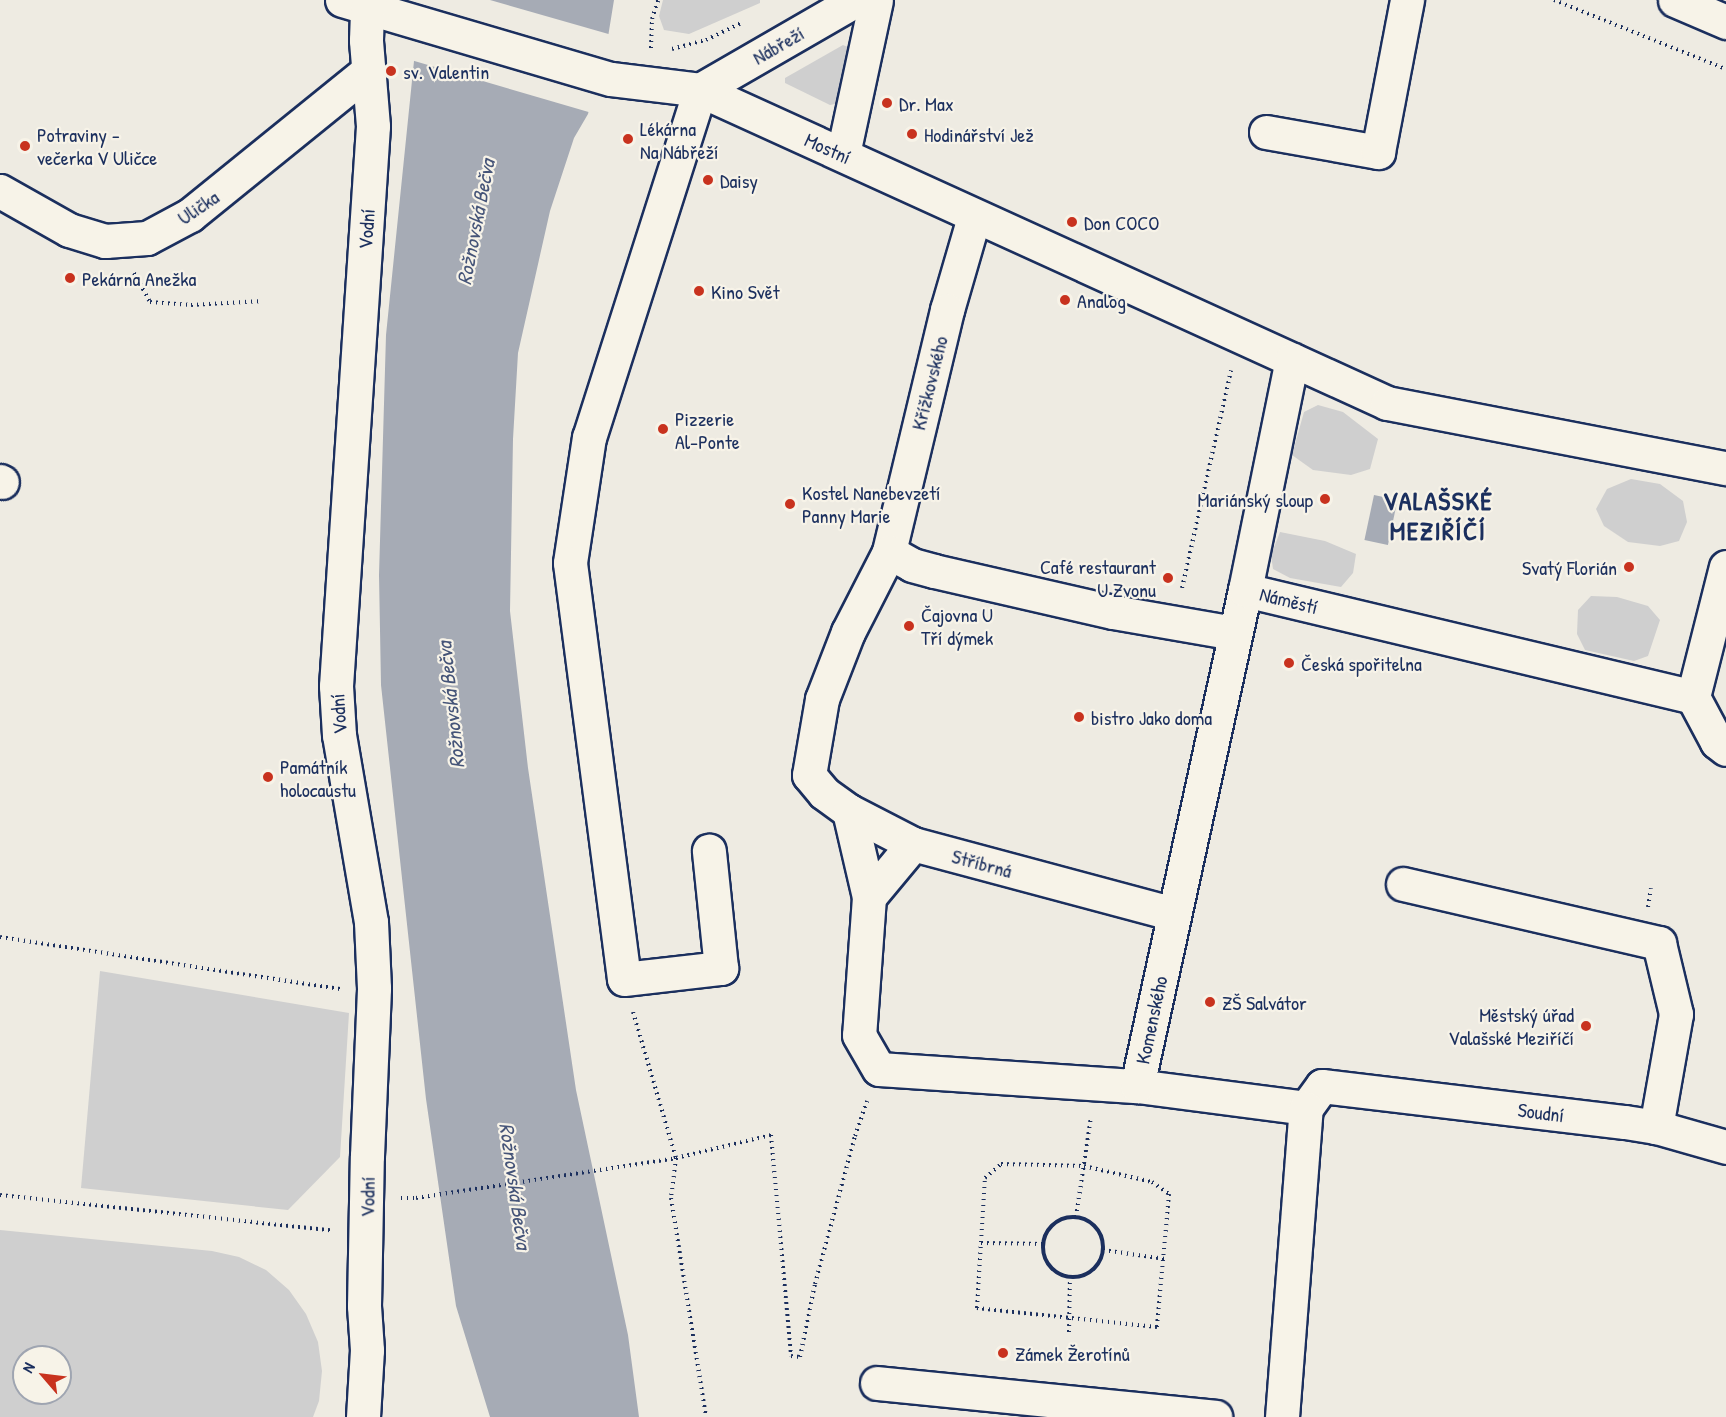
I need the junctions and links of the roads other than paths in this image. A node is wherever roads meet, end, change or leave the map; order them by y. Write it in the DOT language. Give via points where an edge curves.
graph roads {
  1 [pos="856,0"];
  2 [pos="876,0"];
  3 [pos="1407,0"];
  4 [pos="1675,0"];
  5 [pos="359,3"];
  6 [pos="1726,21"];
  7 [pos="369,70"];
  8 [pos="700,90"];
  9 [pos="1266,132"];
  10 [pos="843,154"];
  11 [pos="0,191"];
  12 [pos="974,217"];
  13 [pos="1292,360"];
  14 [pos="1726,468"];
  15 [pos="889,552"];
  16 [pos="1726,567"];
  17 [pos="1245,590"];
  18 [pos="1234,633"];
  19 [pos="1693,697"];
  20 [pos="1726,749"];
  21 [pos="809,775"];
  22 [pos="849,811"];
  23 [pos="913,844"];
  24 [pos="709,851"];
  25 [pos="1403,884"];
  26 [pos="869,897"];
  27 [pos="1174,914"];
  28 [pos="1137,1086"];
  29 [pos="1306,1108"];
  30 [pos="1656,1127"];
  31 [pos="1726,1147"];
  32 [pos="877,1383"];
  33 [pos="363,1417"];
  34 [pos="1215,1417"];
  35 [pos="1282,1417"];
  1 -- 8 [label="street, Nábřeží"];
  2 -- 10 [label="street"];
  3 -- 9 [label="street" via="1378,152"];
  4 -- 6 [label="street"];
  5 -- 7 [label="street, Vodní"];
  5 -- 8 [label="street, Mostní" via="611,79"];
  7 -- 11 [label="street, Ulička" via="190,215 147,238 105,241 69,230"];
  7 -- 33 [label="street, Vodní" via="373,126 336,698 367,894 374,988"];
  8 -- 10 [label="street, Mostní"];
  8 -- 24 [label="street" via="589,437 570,563 624,979 722,968"];
  10 -- 12 [label="street, Mostní"];
  12 -- 13 [label="street, Mostní" via="1125,281"];
  12 -- 15 [label="street, Křížkovského" via="946,310"];
  13 -- 14 [label="street" via="1387,403"];
  13 -- 17 [label="street, Náměstí"];
  15 -- 18 [label="street" via="912,565 934,571 1113,612"];
  15 -- 21 [label="street, Křížkovského" via="848,632 822,699"];
  16 -- 19 [label="street"];
  17 -- 18 [label="street, Komenského"];
  17 -- 19 [label="street, Náměstí"];
  18 -- 27 [label="street, Komenského"];
  19 -- 20 [label="street" via="1717,742"];
  21 -- 22 [label="street, Stříbrná" via="824,793"];
  22 -- 23 [label="street, Stříbrná"];
  22 -- 26 [label="street"];
  23 -- 26 [label="street"];
  23 -- 27 [label="street, Stříbrná"];
  25 -- 30 [label="street" via="1659,944 1676,1014"];
  26 -- 28 [label="street" via="859,1035 879,1070"];
  27 -- 28 [label="street, Komenského"];
  28 -- 29 [label="street, Komenského"];
  29 -- 30 [label="street, Soudní" via="1322,1086"];
  29 -- 35 [label="street"];
  30 -- 31 [label="street, Soudní"];
  32 -- 34 [label="street"];
}
